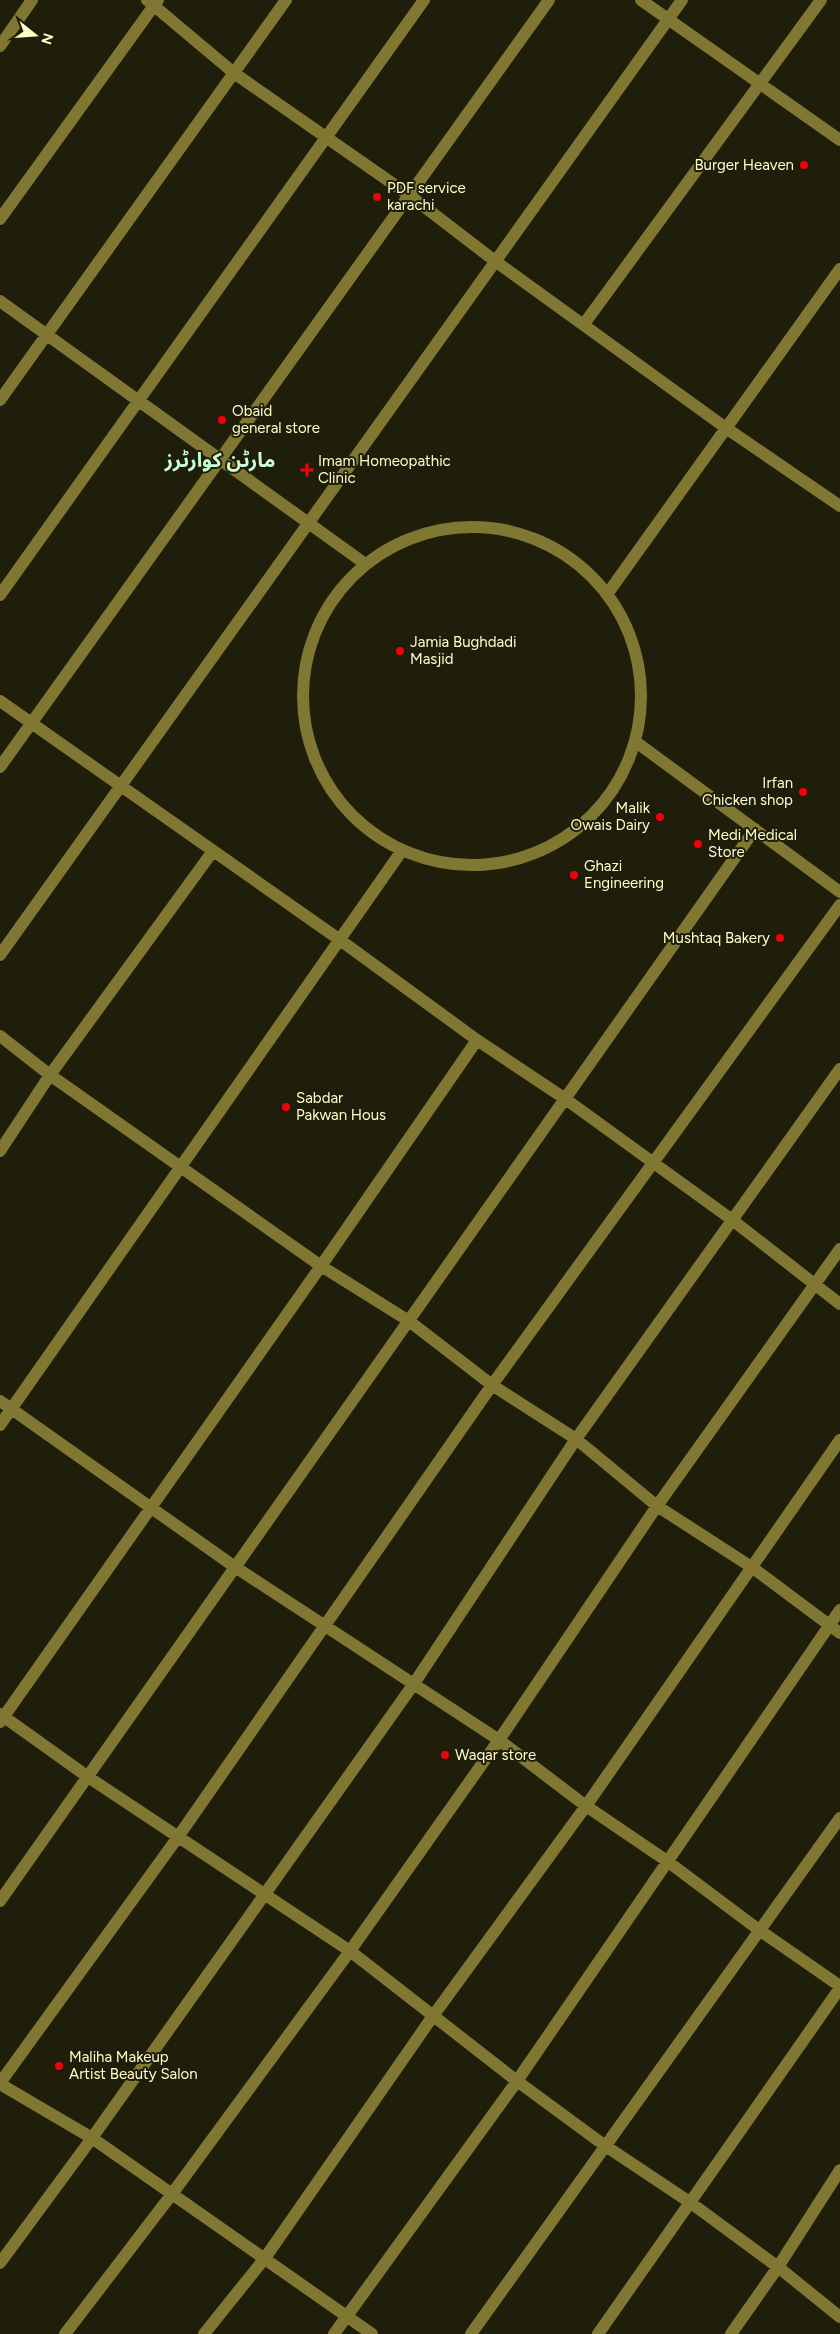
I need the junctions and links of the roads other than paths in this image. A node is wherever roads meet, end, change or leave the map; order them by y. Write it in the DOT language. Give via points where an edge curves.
graph roads {
  1 [pos="32,0"];
  2 [pos="286,0"];
  3 [pos="424,0"];
  4 [pos="549,0"];
  5 [pos="641,0"];
  6 [pos="682,0"];
  7 [pos="821,0"];
  8 [pos="153,2"];
  9 [pos="668,19"];
  10 [pos="0,46"];
  11 [pos="234,74"];
  12 [pos="760,84"];
  13 [pos="325,138"];
  14 [pos="840,140"];
  15 [pos="409,195"];
  16 [pos="0,219"];
  17 [pos="495,261"];
  18 [pos="840,269"];
  19 [pos="0,301"];
  20 [pos="584,324"];
  21 [pos="47,335"];
  22 [pos="0,400"];
  23 [pos="137,400"];
  24 [pos="726,428"];
  25 [pos="220,460"];
  26 [pos="840,506"];
  27 [pos="307,522"];
  28 [pos="364,563"];
  29 [pos="608,593"];
  30 [pos="0,595"];
  31 [pos="0,701"];
  32 [pos="32,723"];
  33 [pos="636,742"];
  34 [pos="0,767"];
  35 [pos="122,787"];
  36 [pos="755,829"];
  37 [pos="213,851"];
  38 [pos="401,852"];
  39 [pos="840,892"];
  40 [pos="840,905"];
  41 [pos="340,940"];
  42 [pos="0,955"];
  43 [pos="0,1036"];
  44 [pos="477,1040"];
  45 [pos="840,1069"];
  46 [pos="50,1075"];
  47 [pos="564,1098"];
  48 [pos="0,1151"];
  49 [pos="654,1162"];
  50 [pos="181,1167"];
  51 [pos="731,1219"];
  52 [pos="840,1249"];
  53 [pos="321,1266"];
  54 [pos="815,1284"];
  55 [pos="840,1304"];
  56 [pos="409,1321"];
  57 [pos="492,1385"];
  58 [pos="0,1401"];
  59 [pos="11,1409"];
  60 [pos="0,1424"];
  61 [pos="576,1439"];
  62 [pos="840,1440"];
  63 [pos="657,1506"];
  64 [pos="152,1508"];
  65 [pos="235,1567"];
  66 [pos="753,1568"];
  67 [pos="840,1610"];
  68 [pos="829,1624"];
  69 [pos="325,1627"];
  70 [pos="840,1633"];
  71 [pos="413,1684"];
  72 [pos="1,1718"];
  73 [pos="499,1740"];
  74 [pos="88,1777"];
  75 [pos="586,1806"];
  76 [pos="840,1818"];
  77 [pos="178,1837"];
  78 [pos="667,1861"];
  79 [pos="265,1893"];
  80 [pos="0,1902"];
  81 [pos="759,1930"];
  82 [pos="350,1950"];
  83 [pos="840,1987"];
  84 [pos="433,2016"];
  85 [pos="517,2081"];
  86 [pos="0,2083"];
  87 [pos="92,2138"];
  88 [pos="604,2145"];
  89 [pos="840,2170"];
  90 [pos="172,2194"];
  91 [pos="691,2202"];
  92 [pos="265,2258"];
  93 [pos="0,2263"];
  94 [pos="778,2267"];
  95 [pos="347,2317"];
  96 [pos="840,2317"];
  97 [pos="65,2334"];
  98 [pos="204,2334"];
  99 [pos="334,2334"];
  100 [pos="372,2334"];
  101 [pos="471,2334"];
  102 [pos="598,2334"];
  103 [pos="730,2334"];
  1 -- 10 [label="street"];
  2 -- 11 [label="street"];
  3 -- 13 [label="street"];
  4 -- 15 [label="street"];
  5 -- 9 [label="street"];
  6 -- 9 [label="street"];
  7 -- 12 [label="street"];
  8 -- 11 [label="street"];
  8 -- 16 [label="street"];
  9 -- 12 [label="street"];
  9 -- 17 [label="street"];
  11 -- 13 [label="street"];
  11 -- 21 [label="street"];
  12 -- 14 [label="street"];
  12 -- 20 [label="street"];
  13 -- 15 [label="street"];
  13 -- 23 [label="street"];
  15 -- 17 [label="street"];
  15 -- 25 [label="street"];
  17 -- 20 [label="street"];
  17 -- 27 [label="street"];
  18 -- 24 [label="street"];
  19 -- 21 [label="street"];
  20 -- 24 [label="street"];
  21 -- 22 [label="street"];
  21 -- 23 [label="street"];
  23 -- 25 [label="street"];
  23 -- 30 [label="street"];
  24 -- 26 [label="street"];
  24 -- 29 [label="street"];
  25 -- 27 [label="street"];
  25 -- 32 [label="street"];
  27 -- 28 [label="street"];
  27 -- 35 [label="street"];
  28 -- 29 [label="street" via="412,536 465,524 520,531 569,555"];
  28 -- 38 [label="street" via="326,607 305,660 303,718 320,774 354,820"];
  29 -- 33 [label="street" via="633,639 642,690"];
  31 -- 32 [label="street"];
  32 -- 34 [label="street"];
  32 -- 35 [label="street"];
  33 -- 36 [label="street"];
  33 -- 38 [label="street" via="611,795 568,836 516,861 458,867"];
  35 -- 37 [label="street"];
  35 -- 42 [label="street"];
  36 -- 39 [label="street"];
  36 -- 47 [label="street"];
  37 -- 41 [label="street"];
  37 -- 46 [label="street"];
  38 -- 41 [label="street"];
  40 -- 49 [label="street"];
  41 -- 44 [label="street"];
  41 -- 50 [label="street"];
  43 -- 46 [label="street"];
  44 -- 47 [label="street"];
  44 -- 53 [label="street"];
  45 -- 51 [label="street"];
  46 -- 48 [label="street"];
  46 -- 50 [label="street"];
  47 -- 49 [label="street"];
  47 -- 56 [label="street"];
  49 -- 51 [label="street"];
  49 -- 57 [label="street"];
  50 -- 53 [label="street"];
  50 -- 59 [label="street"];
  51 -- 54 [label="street"];
  51 -- 61 [label="street"];
  52 -- 54 [label="street"];
  53 -- 56 [label="street"];
  53 -- 64 [label="street"];
  54 -- 55 [label="street"];
  54 -- 63 [label="street"];
  56 -- 57 [label="street"];
  56 -- 65 [label="street"];
  57 -- 61 [label="street"];
  57 -- 69 [label="street"];
  58 -- 59 [label="street"];
  59 -- 60 [label="street"];
  59 -- 64 [label="street"];
  61 -- 63 [label="street"];
  61 -- 71 [label="street"];
  62 -- 66 [label="street"];
  63 -- 66 [label="street"];
  63 -- 73 [label="street"];
  64 -- 65 [label="street"];
  64 -- 72 [label="street"];
  65 -- 69 [label="street"];
  65 -- 74 [label="street"];
  66 -- 68 [label="street"];
  66 -- 75 [label="street"];
  67 -- 68 [label="street"];
  68 -- 70 [label="street"];
  68 -- 78 [label="street"];
  69 -- 71 [label="street"];
  69 -- 77 [label="street"];
  71 -- 73 [label="street"];
  71 -- 79 [label="street"];
  72 -- 74 [label="street"];
  73 -- 75 [label="street"];
  73 -- 82 [label="street"];
  74 -- 77 [label="street"];
  74 -- 80 [label="street"];
  75 -- 78 [label="street"];
  75 -- 84 [label="street"];
  76 -- 81 [label="street"];
  77 -- 79 [label="street"];
  77 -- 86 [label="street"];
  78 -- 81 [label="street"];
  78 -- 85 [label="street"];
  79 -- 82 [label="street"];
  79 -- 87 [label="street"];
  81 -- 83 [label="street"];
  81 -- 88 [label="street"];
  82 -- 84 [label="street"];
  82 -- 90 [label="street"];
  83 -- 91 [label="street"];
  84 -- 85 [label="street"];
  84 -- 92 [label="street"];
  85 -- 88 [label="street"];
  85 -- 95 [label="street"];
  86 -- 87 [label="street"];
  87 -- 90 [label="street"];
  87 -- 93 [label="street"];
  88 -- 91 [label="street"];
  88 -- 101 [label="street"];
  89 -- 94 [label="street"];
  90 -- 92 [label="street"];
  90 -- 97 [label="street"];
  91 -- 94 [label="street"];
  91 -- 102 [label="street"];
  92 -- 95 [label="street"];
  92 -- 98 [label="street"];
  94 -- 96 [label="street"];
  94 -- 103 [label="street"];
  95 -- 99 [label="street"];
  95 -- 100 [label="street"];
}
